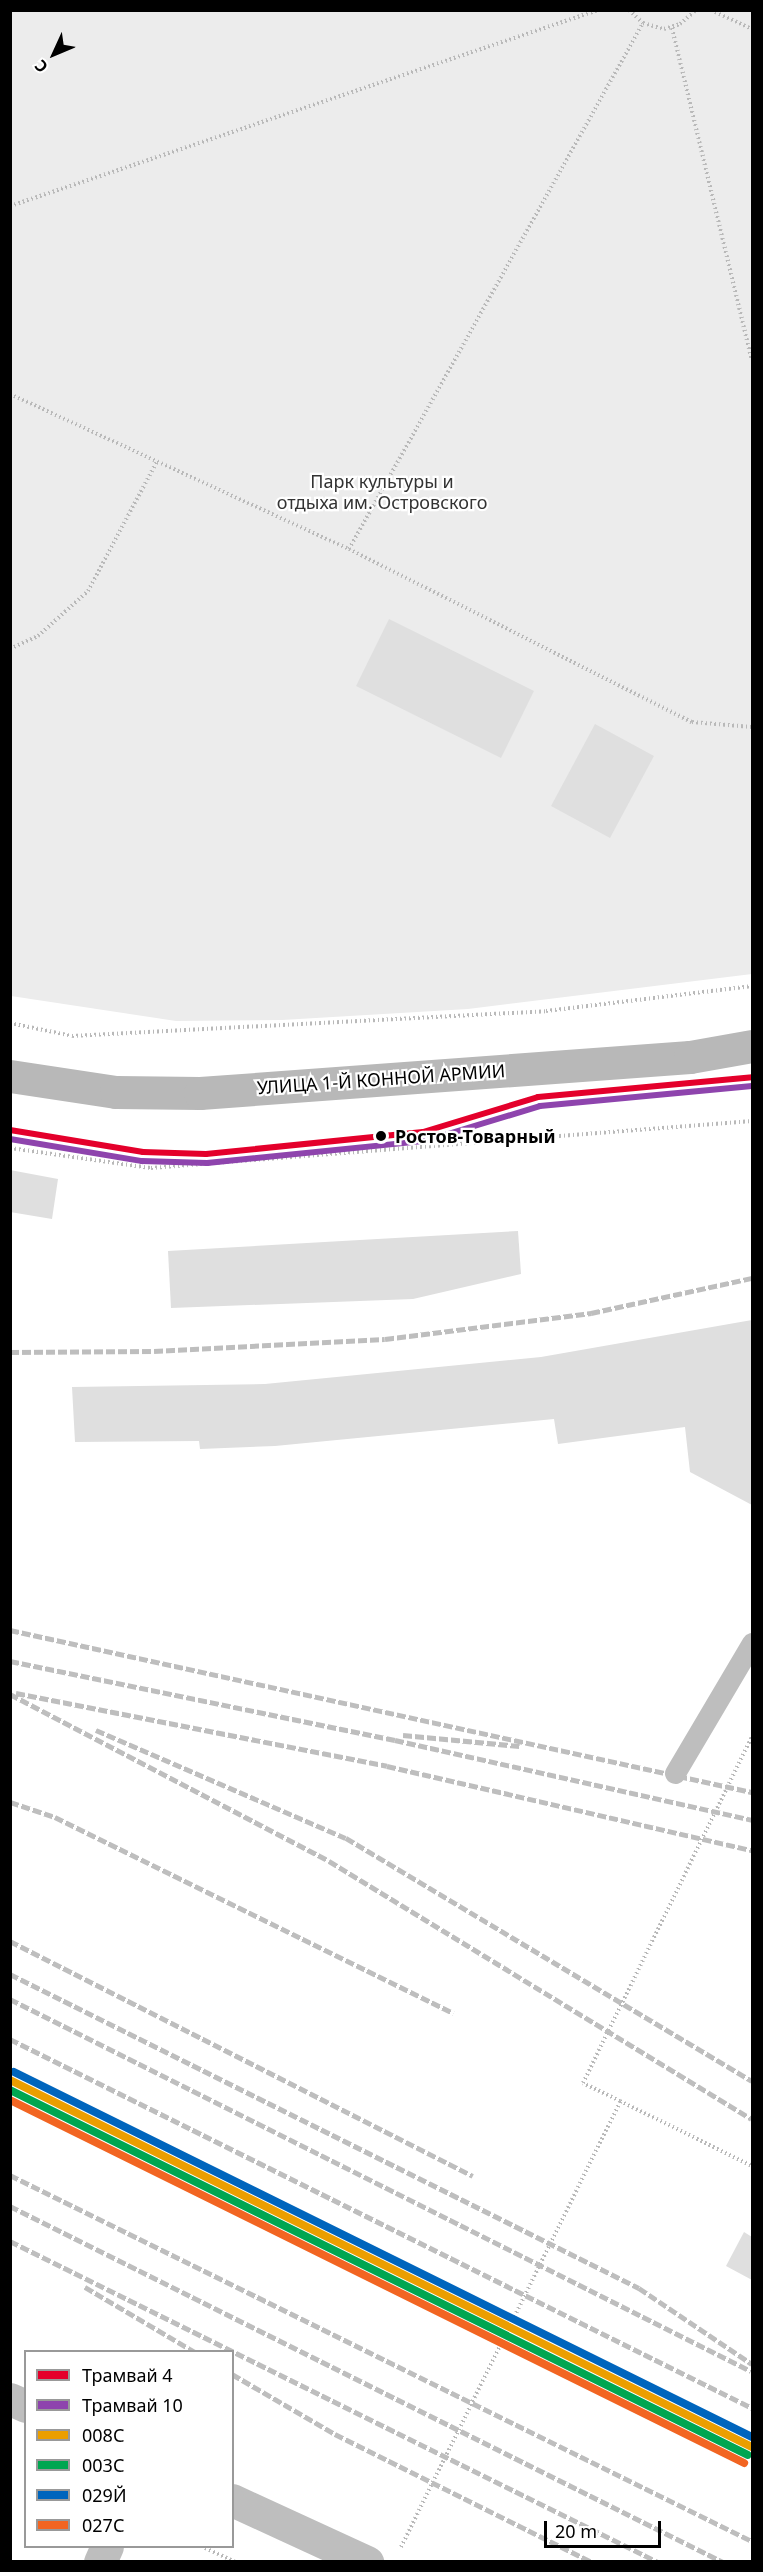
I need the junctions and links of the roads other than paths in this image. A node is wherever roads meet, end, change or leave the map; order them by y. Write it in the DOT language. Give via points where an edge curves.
graph roads {
  1 [pos="753,1046"];
  2 [pos="10,1076"];
  3 [pos="753,1643"];
  4 [pos="675,1773"];
  5 [pos="10,2399"];
  6 [pos="24,2405"];
  7 [pos="234,2501"];
  8 [pos="107,2548"];
  9 [pos="100,2562"];
  10 [pos="367,2562"];
  1 -- 2 [label="main road, УЛИЦА 1-Й КОННОЙ АРМИИ" via="690,1057 200,1093 116,1092"];
  3 -- 4 [label="lane"];
  5 -- 6 [label="main road"];
  7 -- 10 [label="main road"];
  8 -- 9 [label="main road"];
}
